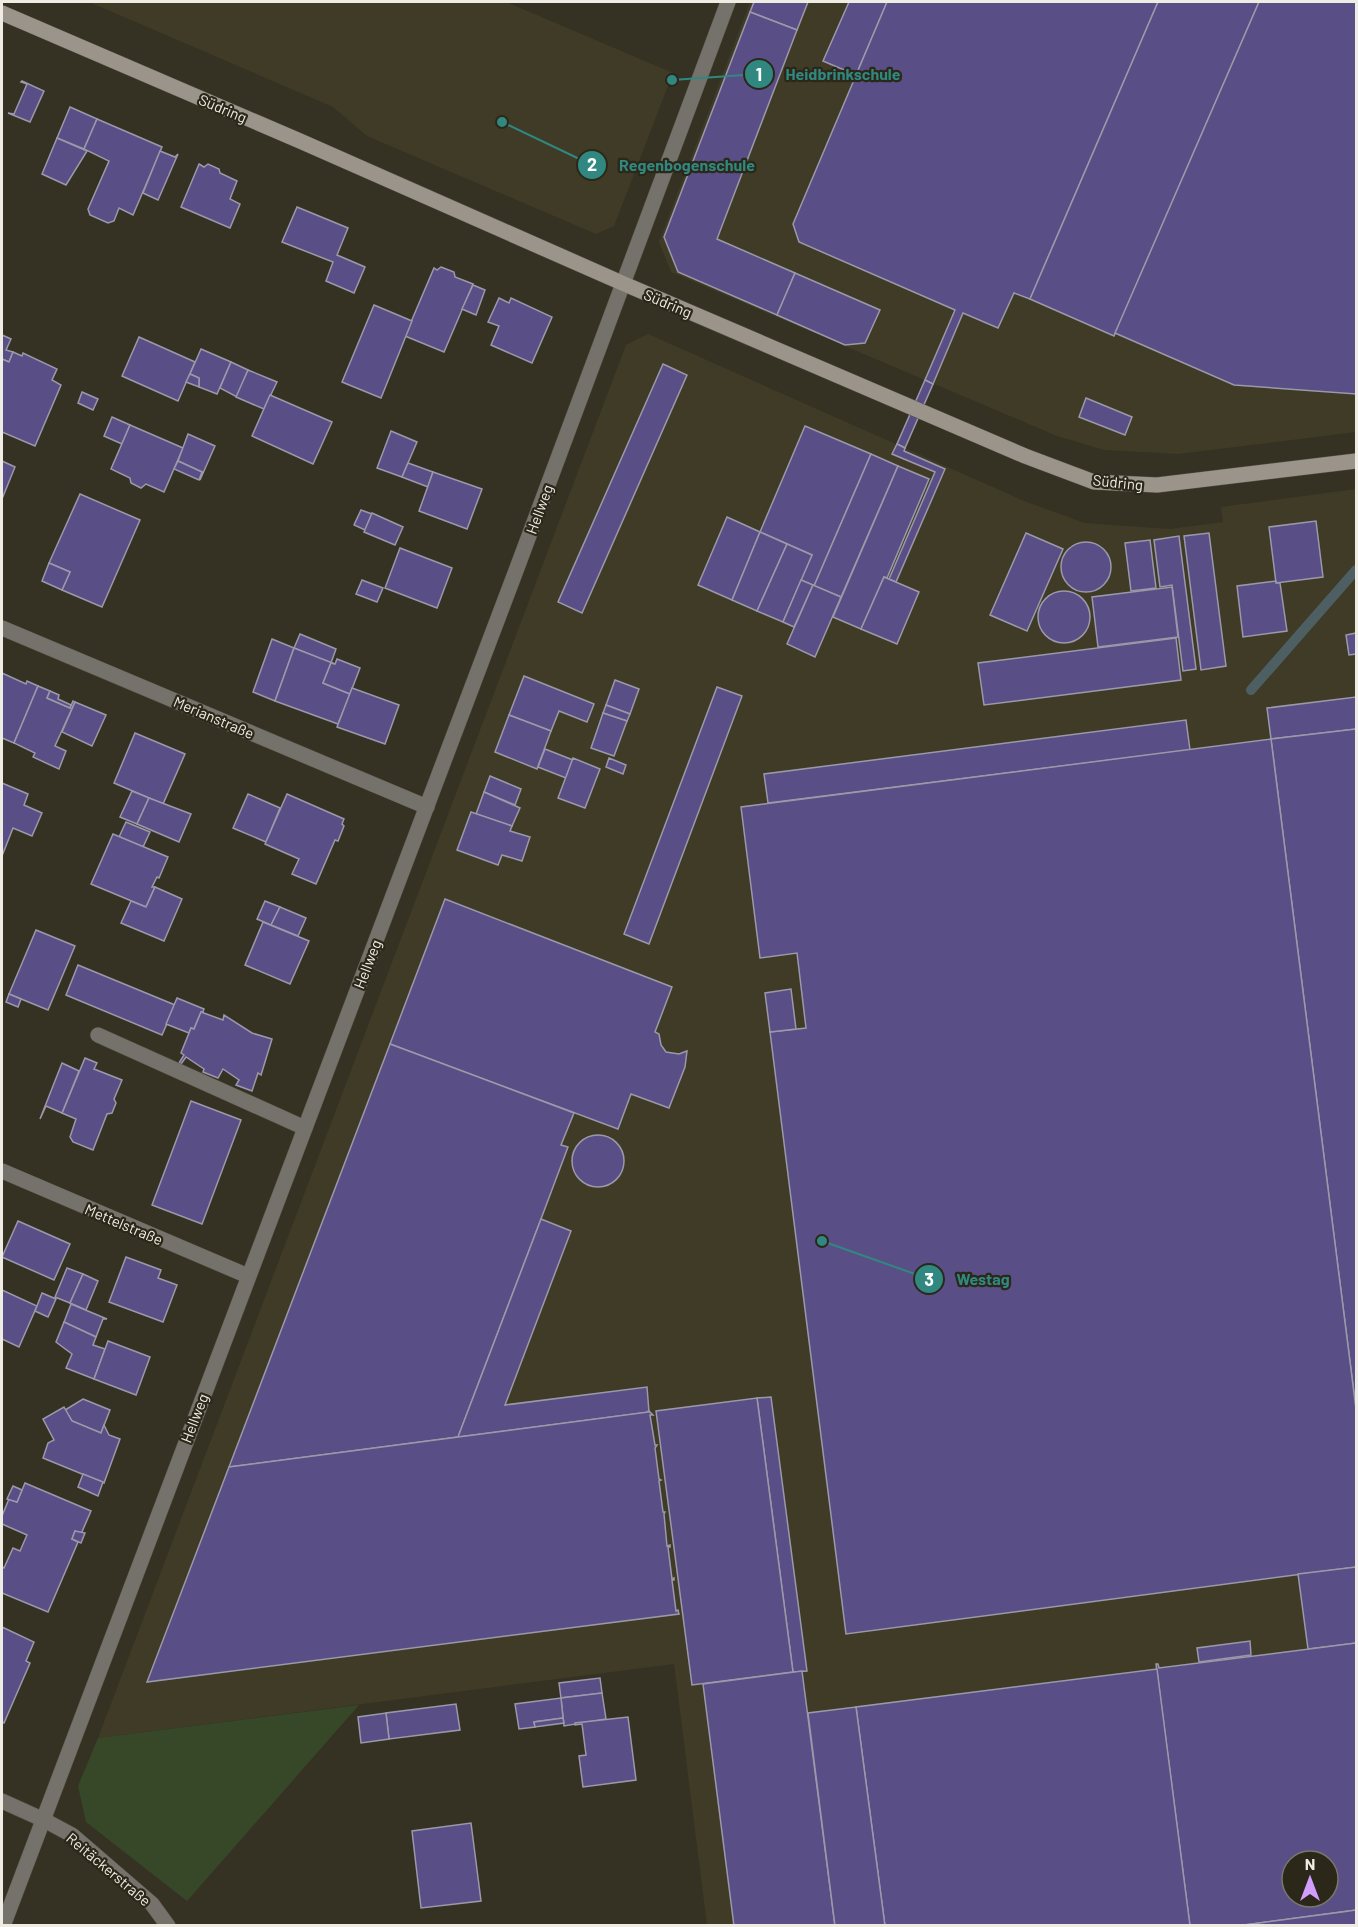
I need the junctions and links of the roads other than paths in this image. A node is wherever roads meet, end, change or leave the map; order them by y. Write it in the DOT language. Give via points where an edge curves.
graph roads {
  1 [pos="728,2"];
  2 [pos="2,13"];
  3 [pos="622,283"];
  4 [pos="1356,461"];
  5 [pos="2,628"];
  6 [pos="427,807"];
  7 [pos="98,1035"];
  8 [pos="305,1128"];
  9 [pos="2,1171"];
  10 [pos="248,1276"];
  11 [pos="2,1801"];
  12 [pos="44,1820"];
  13 [pos="3,1926"];
  14 [pos="168,1926"];
  1 -- 3 [label="street, Hellweg"];
  2 -- 3 [label="main road, Südring"];
  3 -- 4 [label="main road, Südring" via="1094,482 1157,486"];
  3 -- 6 [label="street, Hellweg"];
  5 -- 6 [label="street, Merianstraße"];
  6 -- 8 [label="street, Hellweg"];
  7 -- 8 [label="street"];
  8 -- 10 [label="street, Hellweg"];
  9 -- 10 [label="street, Mettelstraße"];
  10 -- 12 [label="street, Hellweg"];
  11 -- 12 [label="street, Reitäckerstraße"];
  12 -- 13 [label="street, Hellweg"];
  12 -- 14 [label="street, Reitäckerstraße" via="72,1835 117,1873 152,1904"];
}
